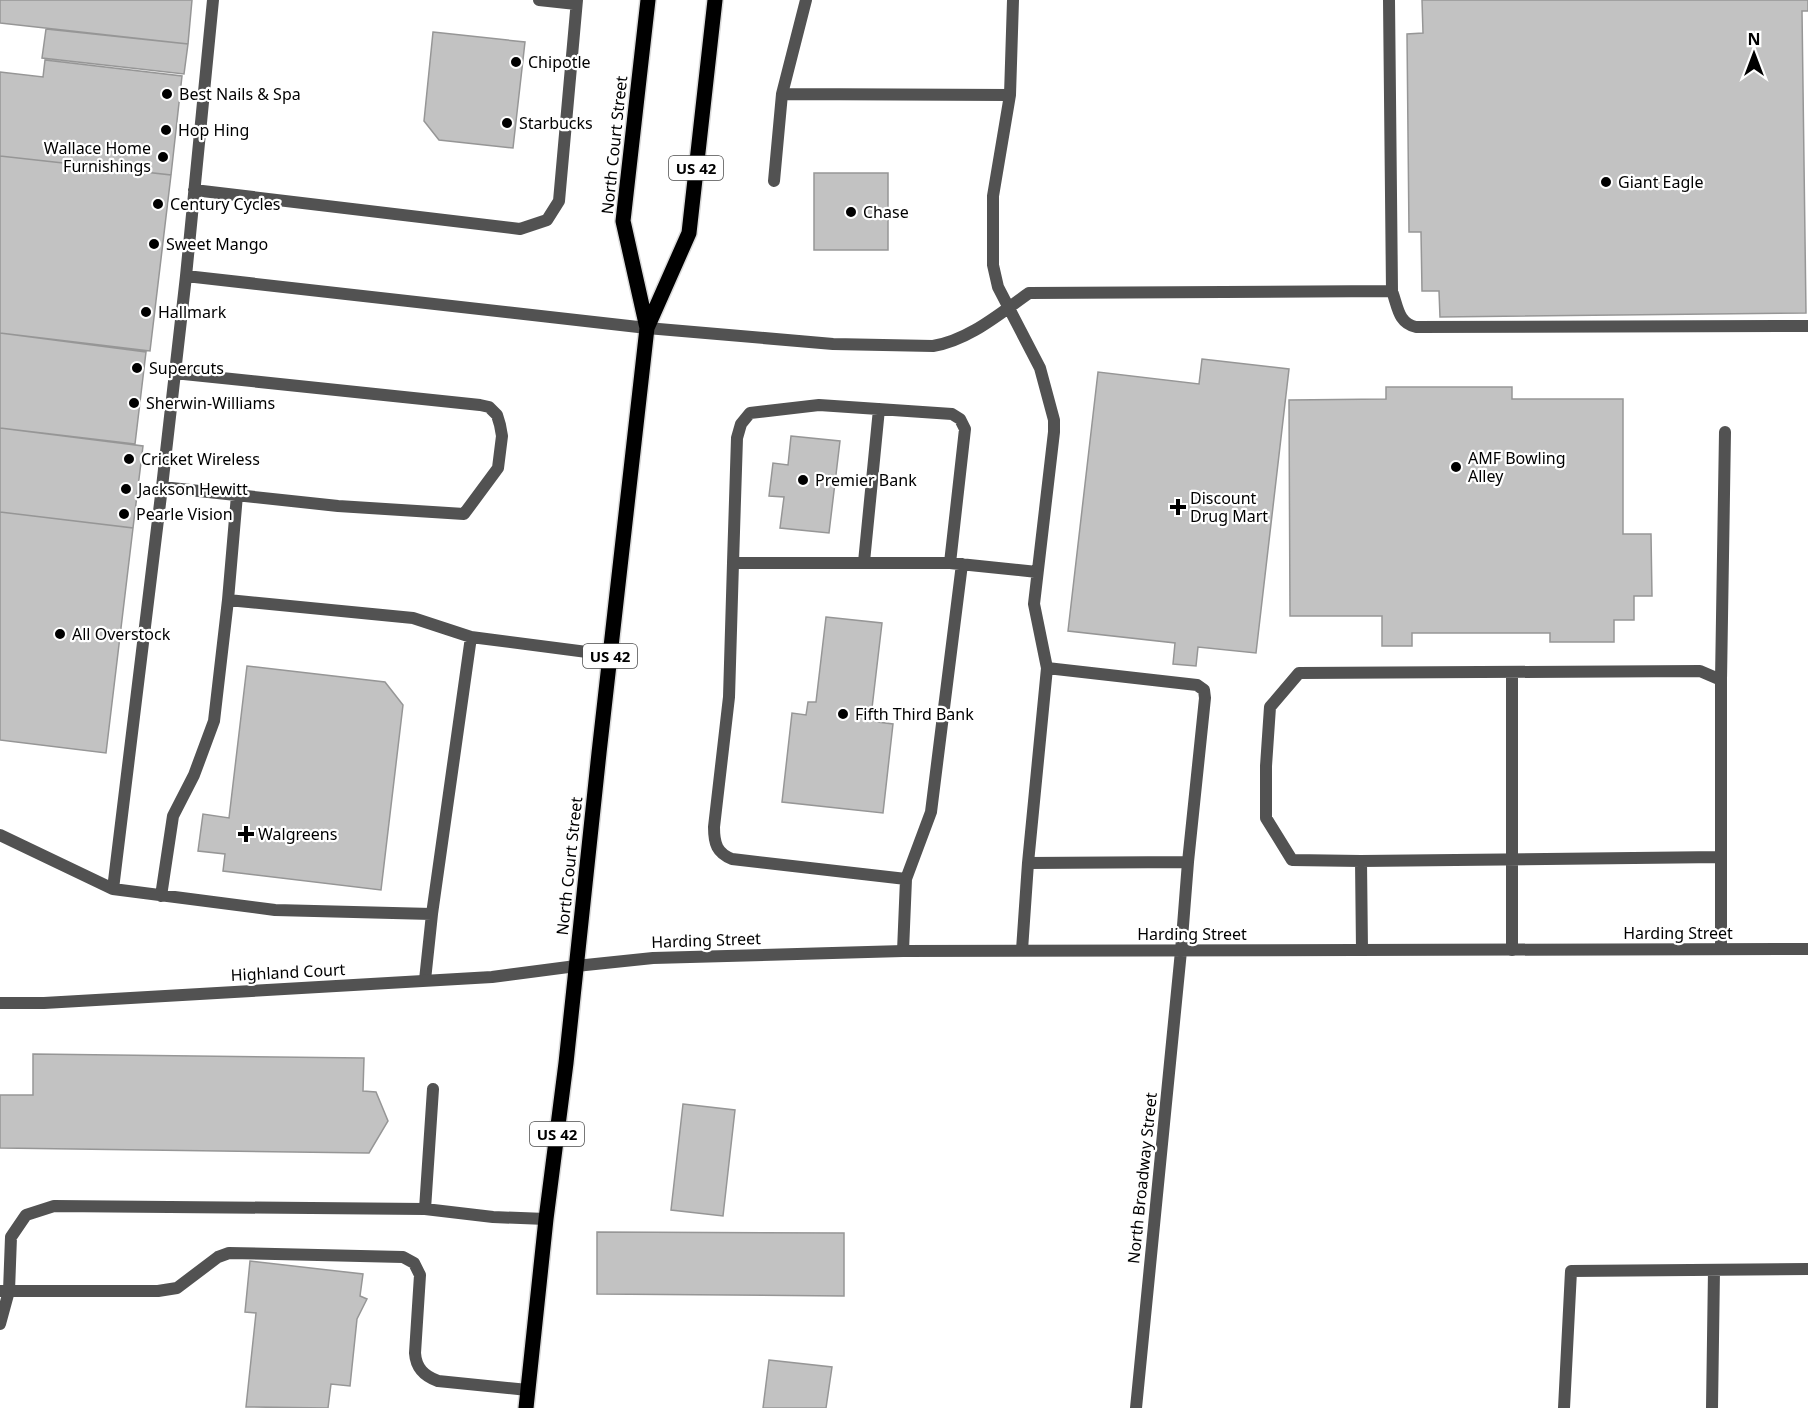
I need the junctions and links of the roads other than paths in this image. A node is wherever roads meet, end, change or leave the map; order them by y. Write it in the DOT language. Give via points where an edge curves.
graph roads {
  1 [pos="213,0"];
  2 [pos="539,0"];
  3 [pos="648,0"];
  4 [pos="715,0"];
  5 [pos="806,0"];
  6 [pos="1013,0"];
  7 [pos="1389,0"];
  8 [pos="577,2"];
  9 [pos="782,94"];
  10 [pos="1010,95"];
  11 [pos="774,181"];
  12 [pos="194,190"];
  13 [pos="186,276"];
  14 [pos="1392,291"];
  15 [pos="1009,307"];
  16 [pos="1808,326"];
  17 [pos="647,328"];
  18 [pos="174,373"];
  19 [pos="879,409"];
  20 [pos="1725,432"];
  21 [pos="162,487"];
  22 [pos="237,495"];
  23 [pos="864,562"];
  24 [pos="733,563"];
  25 [pos="956,563"];
  26 [pos="1037,572"];
  27 [pos="228,600"];
  28 [pos="471,637"];
  29 [pos="610,655"];
  30 [pos="1047,668"];
  31 [pos="1512,672"];
  32 [pos="1721,680"];
  33 [pos="0,835"];
  34 [pos="1721,857"];
  35 [pos="1512,859"];
  36 [pos="1360,861"];
  37 [pos="1188,862"];
  38 [pos="1028,863"];
  39 [pos="906,879"];
  40 [pos="113,889"];
  41 [pos="161,896"];
  42 [pos="432,914"];
  43 [pos="1721,949"];
  44 [pos="1808,949"];
  45 [pos="1022,950"];
  46 [pos="1362,950"];
  47 [pos="1512,950"];
  48 [pos="903,951"];
  49 [pos="1181,951"];
  50 [pos="576,966"];
  51 [pos="425,980"];
  52 [pos="0,1003"];
  53 [pos="433,1089"];
  54 [pos="425,1209"];
  55 [pos="546,1219"];
  56 [pos="1808,1269"];
  57 [pos="1714,1270"];
  58 [pos="4,1291"];
  59 [pos="0,1324"];
  60 [pos="528,1390"];
  61 [pos="526,1408"];
  62 [pos="1136,1408"];
  63 [pos="1564,1408"];
  64 [pos="1712,1408"];
  1 -- 12 [label="street"];
  2 -- 8 [label="street"];
  3 -- 17 [label="main road, North Court Street / US 42" via="623,221"];
  4 -- 17 [label="main road, North Court Street / US 42" via="688,233"];
  5 -- 9 [label="street"];
  6 -- 10 [label="street"];
  7 -- 14 [label="street"];
  8 -- 12 [label="street" via="559,201 547,220 520,229"];
  9 -- 10 [label="street"];
  9 -- 11 [label="street"];
  10 -- 15 [label="street" via="993,196 993,265 998,287"];
  12 -- 13 [label="street"];
  13 -- 17 [label="street"];
  13 -- 18 [label="street"];
  14 -- 15 [label="street" via="1029,293"];
  14 -- 16 [label="street" via="1402,321 1416,327"];
  15 -- 17 [label="street" via="962,337 933,346 833,344"];
  15 -- 26 [label="street" via="1040,368 1054,420"];
  17 -- 29 [label="main road, North Court Street / US 42"];
  18 -- 21 [label="street"];
  18 -- 22 [label="street" via="480,405 497,415 500,425 498,468 464,514"];
  19 -- 23 [label="street"];
  19 -- 24 [label="street" via="819,405 750,412 737,438"];
  19 -- 25 [label="street" via="952,414 960,419 965,429"];
  20 -- 32 [label="street"];
  21 -- 22 [label="street"];
  21 -- 40 [label="street"];
  22 -- 27 [label="street"];
  23 -- 24 [label="street"];
  23 -- 25 [label="street"];
  24 -- 39 [label="street" via="729,697 714,827 717,849 732,859"];
  25 -- 26 [label="street"];
  25 -- 39 [label="street" via="931,812"];
  26 -- 30 [label="street" via="1034,604"];
  27 -- 28 [label="street" via="413,618"];
  27 -- 41 [label="street" via="214,721 194,775 173,816"];
  28 -- 29 [label="street"];
  28 -- 42 [label="street"];
  29 -- 50 [label="main road, North Court Street / US 42"];
  30 -- 37 [label="street, North Broadway Street" via="1197,685 1204,690"];
  30 -- 38 [label="street"];
  31 -- 32 [label="street" via="1700,671"];
  31 -- 35 [label="street"];
  31 -- 36 [label="street" via="1299,673 1270,707 1266,818 1292,860"];
  32 -- 34 [label="street"];
  33 -- 40 [label="street"];
  34 -- 35 [label="street"];
  34 -- 43 [label="street"];
  35 -- 36 [label="street"];
  35 -- 47 [label="street"];
  36 -- 46 [label="street"];
  37 -- 38 [label="street"];
  37 -- 49 [label="street, North Broadway Street"];
  38 -- 45 [label="street"];
  39 -- 48 [label="street"];
  40 -- 41 [label="street"];
  41 -- 42 [label="street" via="275,910"];
  42 -- 51 [label="street"];
  43 -- 44 [label="street, Harding Street"];
  43 -- 47 [label="street, Harding Street"];
  45 -- 48 [label="street, Harding Street"];
  45 -- 49 [label="street, Harding Street"];
  46 -- 47 [label="street, Harding Street"];
  46 -- 49 [label="street, Harding Street"];
  48 -- 50 [label="street, Harding Street" via="653,958"];
  49 -- 62 [label="street, North Broadway Street"];
  50 -- 51 [label="street, Highland Court" via="492,977"];
  50 -- 55 [label="main road, North Court Street / US 42"];
  51 -- 52 [label="street, Highland Court" via="56,1003"];
  53 -- 54 [label="street"];
  54 -- 55 [label="street"];
  54 -- 58 [label="street" via="54,1206 26,1215 11,1238"];
  55 -- 60 [label="main road, North Court Street / US 42"];
  56 -- 57 [label="street"];
  57 -- 63 [label="street" via="1571,1271"];
  57 -- 64 [label="street"];
  58 -- 59 [label="street"];
  58 -- 60 [label="street" via="177,1288 229,1253 403,1257 414,1263 420,1275 416,1353 417,1365 425,1375 438,1381"];
  60 -- 61 [label="main road, North Court Street / US 42"];
}
